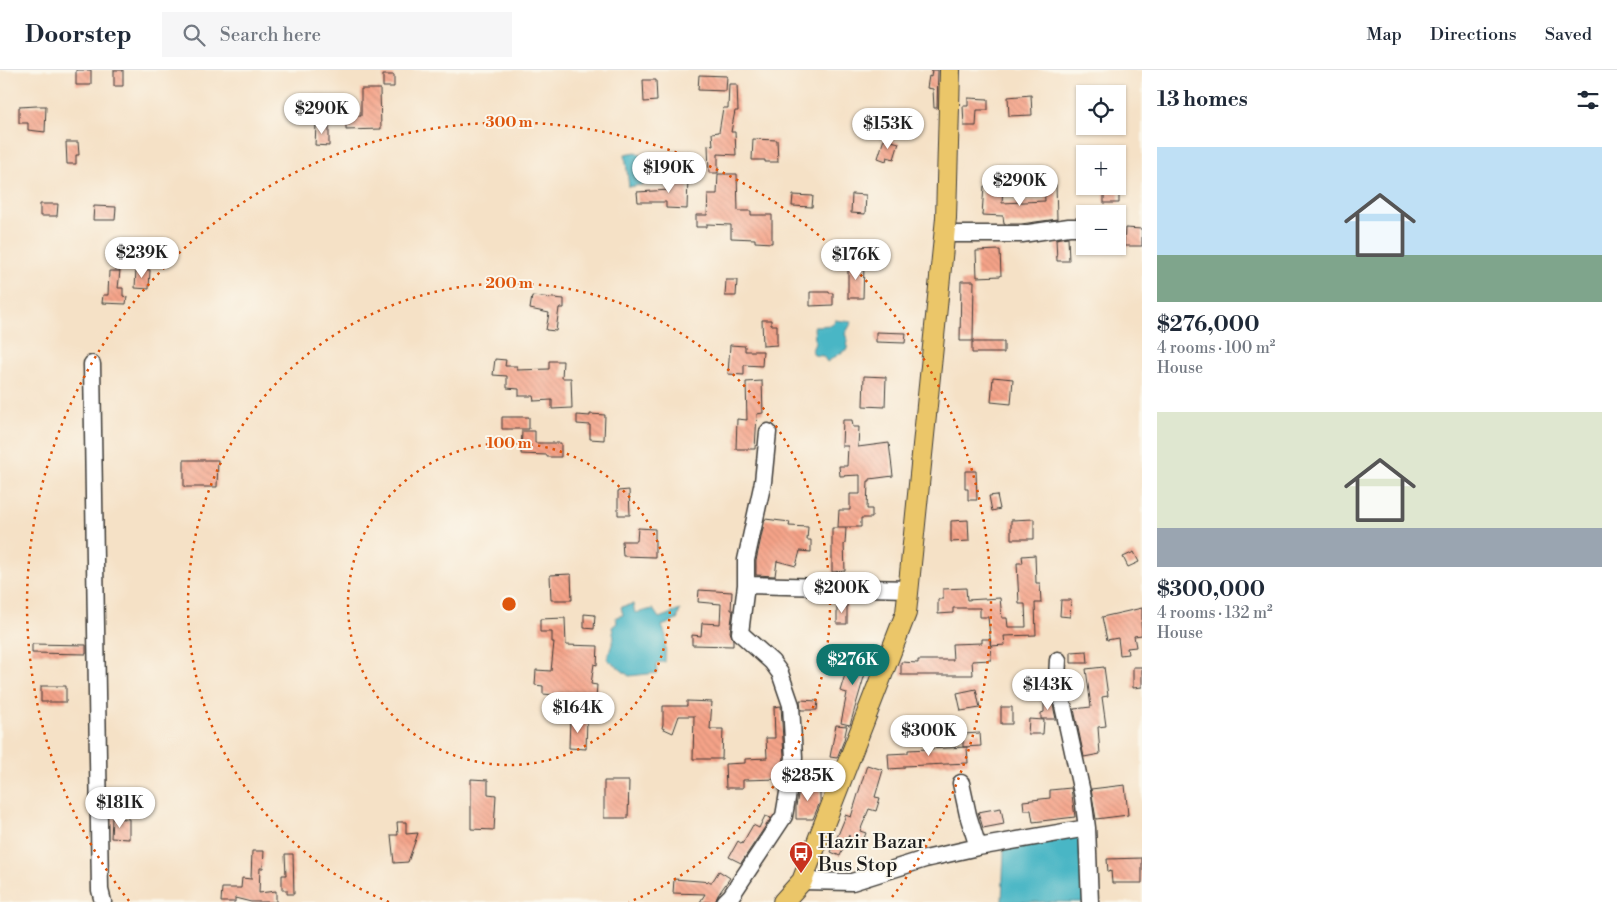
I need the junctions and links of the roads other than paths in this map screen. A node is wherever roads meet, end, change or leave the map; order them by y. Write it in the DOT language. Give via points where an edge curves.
graph roads {
  1 [pos="950,70"];
  2 [pos="1076,227"];
  3 [pos="945,234"];
  4 [pos="92,364"];
  5 [pos="768,432"];
  6 [pos="746,585"];
  7 [pos="908,590"];
  8 [pos="1058,660"];
  9 [pos="961,782"];
  10 [pos="1087,828"];
  11 [pos="978,847"];
  12 [pos="802,882"];
  13 [pos="103,902"];
  14 [pos="725,902"];
  15 [pos="783,902"];
  16 [pos="1090,902"];
  1 -- 3 [label="main road"];
  2 -- 3 [label="street" via="1022,234"];
  3 -- 7 [label="main road"];
  4 -- 13 [label="street" via="100,890"];
  5 -- 6 [label="street" via="763,482 746,560"];
  6 -- 7 [label="street"];
  6 -- 14 [label="street" via="740,633 780,673 790,705 794,758 784,816"];
  7 -- 12 [label="main road" via="906,613"];
  8 -- 10 [label="street" via="1057,678"];
  9 -- 11 [label="street"];
  10 -- 11 [label="street"];
  10 -- 16 [label="street"];
  11 -- 12 [label="street" via="925,859 852,882"];
  12 -- 15 [label="main road"];
}
